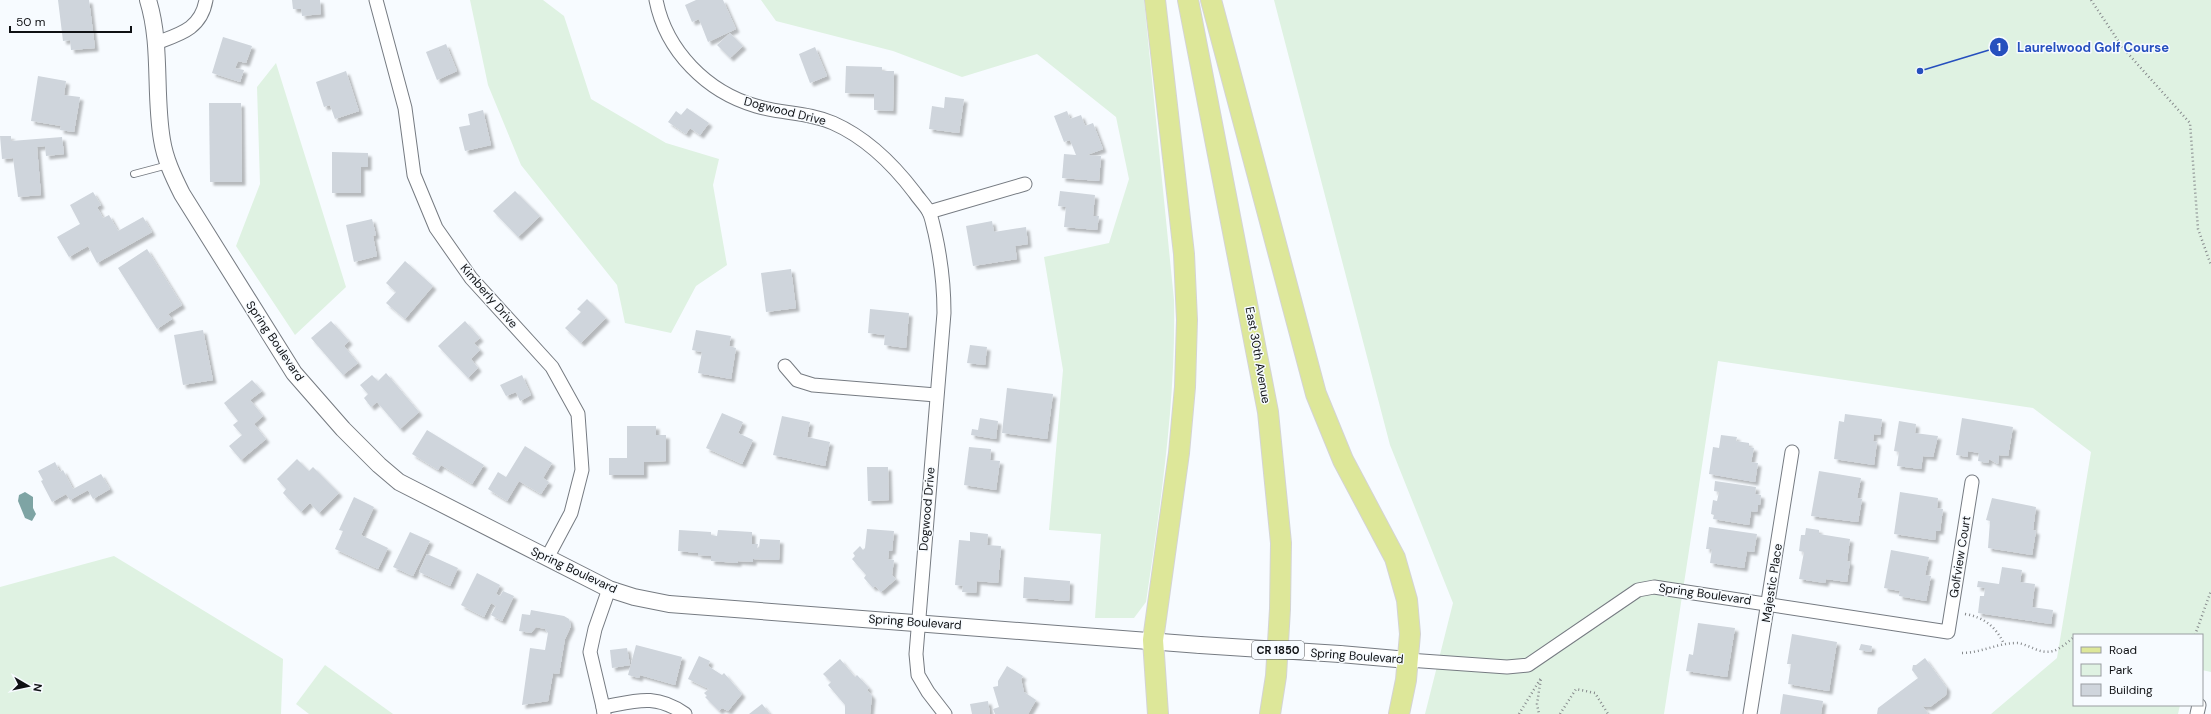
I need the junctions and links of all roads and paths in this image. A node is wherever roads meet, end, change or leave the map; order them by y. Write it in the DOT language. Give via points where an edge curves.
graph roads {
  1 [pos="148,0"];
  2 [pos="206,0"];
  3 [pos="376,0"];
  4 [pos="656,0"];
  5 [pos="1155,0"];
  6 [pos="1188,0"];
  7 [pos="1211,0"];
  8 [pos="2091,0"];
  9 [pos="156,43"];
  10 [pos="168,165"];
  11 [pos="134,174"];
  12 [pos="1025,184"];
  13 [pos="930,212"];
  14 [pos="2211,265"];
  15 [pos="785,366"];
  16 [pos="936,395"];
  17 [pos="1792,452"];
  18 [pos="1972,482"];
  19 [pos="547,558"];
  20 [pos="609,589"];
  21 [pos="2211,591"];
  22 [pos="1769,603"];
  23 [pos="1961,613"];
  24 [pos="917,622"];
  25 [pos="1948,632"];
  26 [pos="2195,634"];
  27 [pos="2073,638"];
  28 [pos="1153,640"];
  29 [pos="2004,644"];
  30 [pos="1962,653"];
  31 [pos="1408,660"];
  32 [pos="604,710"];
  33 [pos="686,714"];
  34 [pos="945,714"];
  35 [pos="1158,714"];
  36 [pos="1270,714"];
  37 [pos="1399,714"];
  38 [pos="1519,714"];
  39 [pos="1538,714"];
  40 [pos="1560,714"];
  41 [pos="1608,714"];
  42 [pos="1750,714"];
  1 -- 9 [label="street, Spring Boulevard"];
  2 -- 9 [label="street" via="194,27"];
  3 -- 19 [label="street, Kimberly Drive" via="405,108 414,175 436,228 471,278 552,366 578,414 582,470 571,513"];
  4 -- 13 [label="street, Dogwood Drive" via="666,34 685,62 705,80 729,95 757,106 806,114 833,123 880,154 900,174"];
  5 -- 28 [label="main road" via="1184,254 1187,320 1185,387 1179,446"];
  6 -- 36 [label="main road, East 30th Avenue / CR 1850" via="1268,412 1281,542 1276,676"];
  7 -- 31 [label="main road" via="1316,394 1343,460 1395,558 1407,600 1410,634"];
  8 -- 14 [label="path" via="2123,48 2190,123 2198,229"];
  9 -- 10 [label="street, Spring Boulevard" via="162,140"];
  10 -- 11 [label="lane"];
  10 -- 19 [label="street, Spring Boulevard" via="182,194 294,373 343,429 399,482"];
  12 -- 13 [label="street"];
  13 -- 16 [label="street, Dogwood Drive" via="944,280 944,313"];
  15 -- 16 [label="street" via="797,380 813,385"];
  16 -- 24 [label="street, Dogwood Drive"];
  17 -- 22 [label="street, Majestic Place"];
  18 -- 25 [label="street, Golfview Court"];
  19 -- 20 [label="street, Spring Boulevard"];
  20 -- 24 [label="street, Spring Boulevard" via="634,597 696,607"];
  20 -- 32 [label="street" via="590,652"];
  21 -- 26 [label="path"];
  22 -- 25 [label="street, Spring Boulevard"];
  22 -- 31 [label="street, Spring Boulevard" via="1654,587 1638,590 1528,665 1507,667"];
  22 -- 42 [label="street, Majestic Place"];
  23 -- 29 [label="path" via="1982,617"];
  24 -- 28 [label="street, Spring Boulevard"];
  24 -- 34 [label="street, Dogwood Drive" via="918,675"];
  27 -- 29 [label="path" via="2053,651 2040,651 2018,643"];
  28 -- 31 [label="street, Spring Boulevard, bridge"];
  28 -- 35 [label="main road"];
  29 -- 30 [label="path" via="1974,653"];
  31 -- 37 [label="main road"];
  32 -- 33 [label="street" via="648,699"];
  38 -- 39 [label="path" via="1541,678"];
  40 -- 41 [label="path" via="1576,690 1594,693"];
}
